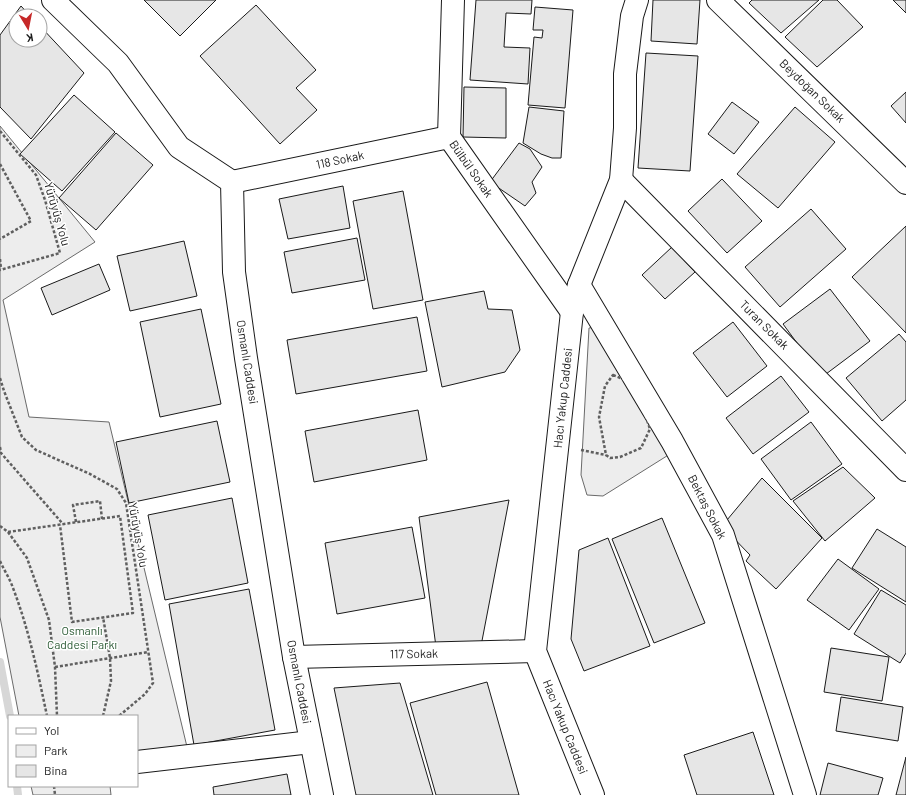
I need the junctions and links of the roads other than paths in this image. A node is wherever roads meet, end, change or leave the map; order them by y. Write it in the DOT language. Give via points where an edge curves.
graph roads {
  1 [pos="53,0"];
  2 [pos="453,0"];
  3 [pos="637,0"];
  4 [pos="718,0"];
  5 [pos="449,137"];
  6 [pos="621,180"];
  7 [pos="232,182"];
  8 [pos="906,183"];
  9 [pos="579,285"];
  10 [pos="572,312"];
  11 [pos="906,470"];
  12 [pos="535,651"];
  13 [pos="294,656"];
  14 [pos="311,742"];
  15 [pos="138,762"];
  16 [pos="322,795"];
  17 [pos="592,795"];
  18 [pos="805,795"];
  1 -- 7 [label="street" via="118,63 179,146"];
  2 -- 5 [label="street, Bülbül Sokak"];
  3 -- 6 [label="street, Hacı Yakup Caddesi" via="632,16 625,74 625,128"];
  4 -- 8 [label="street, Beydoğan Sokak"];
  5 -- 7 [label="street, 118 Sokak"];
  5 -- 10 [label="street, Bülbül Sokak"];
  6 -- 9 [label="street, Hacı Yakup Caddesi"];
  6 -- 11 [label="street, Turan Sokak"];
  7 -- 13 [label="street, Osmanlı Caddesi" via="234,272"];
  9 -- 10 [label="street, Hacı Yakup Caddesi"];
  9 -- 18 [label="street, Bektaş Sokak" via="672,441 723,535"];
  10 -- 12 [label="street, Hacı Yakup Caddesi"];
  12 -- 13 [label="street, 117 Sokak"];
  12 -- 17 [label="street, Hacı Yakup Caddesi"];
  13 -- 14 [label="street, Osmanlı Caddesi"];
  14 -- 15 [label="street"];
  14 -- 16 [label="street, Osmanlı Caddesi"];
}
